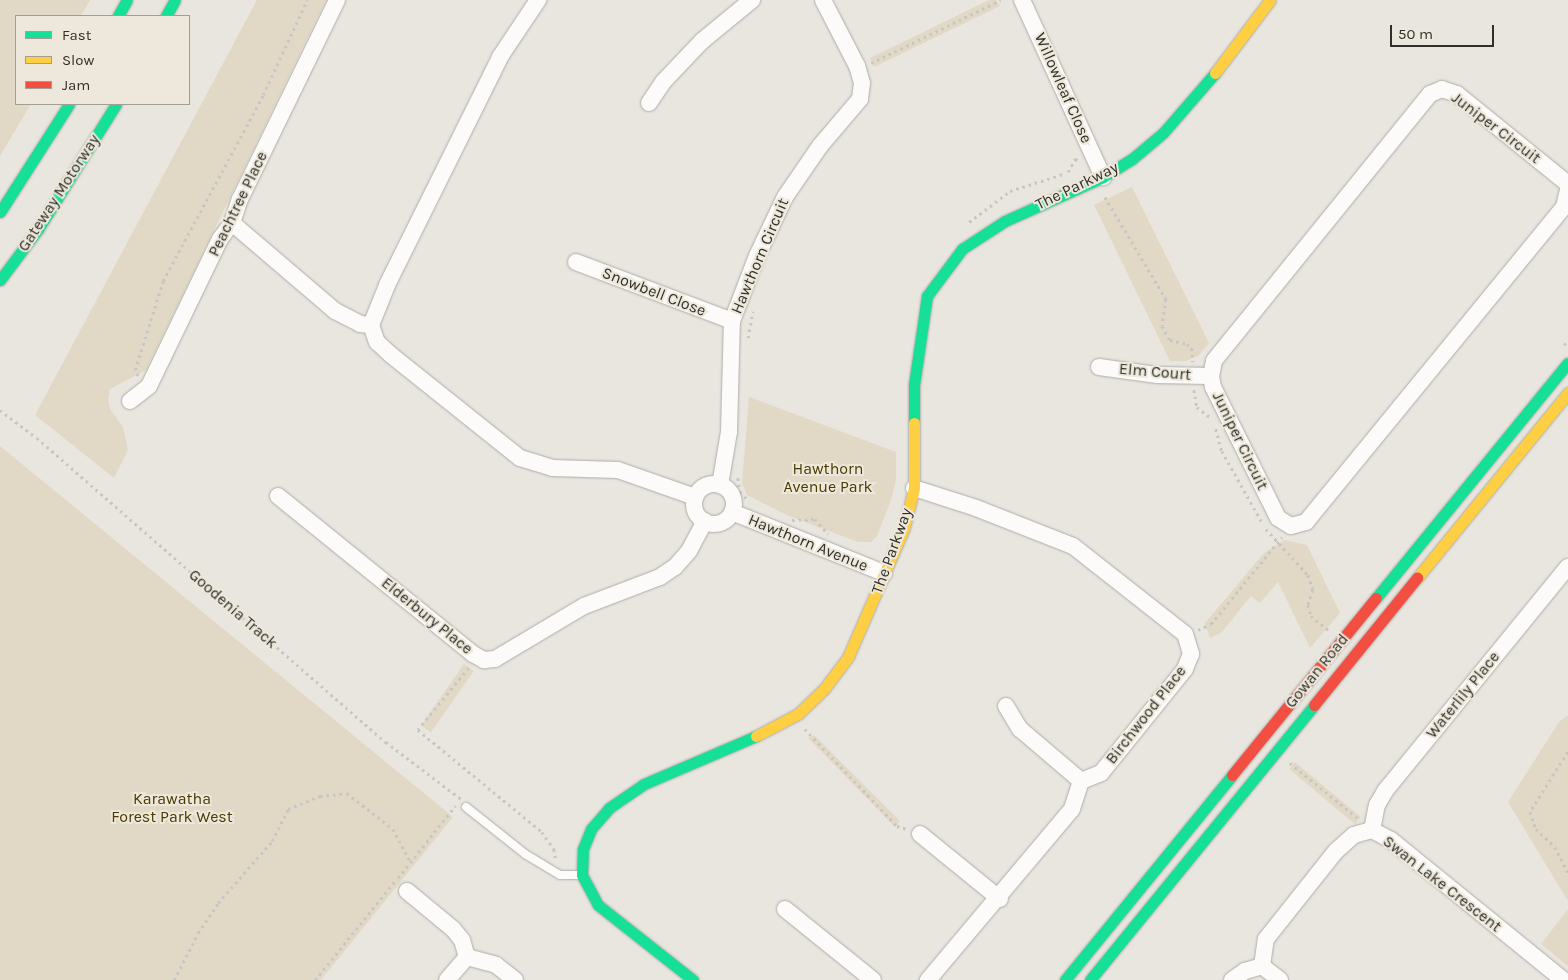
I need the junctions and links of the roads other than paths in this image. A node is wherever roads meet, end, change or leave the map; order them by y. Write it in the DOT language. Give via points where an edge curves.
graph roads {
  1 [pos="127,0"];
  2 [pos="175,0"];
  3 [pos="337,0"];
  4 [pos="538,0"];
  5 [pos="752,0"];
  6 [pos="823,0"];
  7 [pos="1022,0"];
  8 [pos="1270,0"];
  9 [pos="119,15"];
  10 [pos="167,15"];
  11 [pos="648,103"];
  12 [pos="68,105"];
  13 [pos="115,105"];
  14 [pos="1103,177"];
  15 [pos="1568,184"];
  16 [pos="1568,190"];
  17 [pos="0,212"];
  18 [pos="232,223"];
  19 [pos="576,262"];
  20 [pos="0,280"];
  21 [pos="732,322"];
  22 [pos="371,325"];
  23 [pos="1568,363"];
  24 [pos="1099,367"];
  25 [pos="1211,376"];
  26 [pos="1568,393"];
  27 [pos="130,401"];
  28 [pos="720,485"];
  29 [pos="914,488"];
  30 [pos="278,496"];
  31 [pos="695,497"];
  32 [pos="732,512"];
  33 [pos="705,521"];
  34 [pos="1568,567"];
  35 [pos="884,573"];
  36 [pos="1006,706"];
  37 [pos="1081,781"];
  38 [pos="466,807"];
  39 [pos="1372,830"];
  40 [pos="920,834"];
  41 [pos="582,875"];
  42 [pos="407,891"];
  43 [pos="1000,898"];
  44 [pos="785,909"];
  45 [pos="467,956"];
  46 [pos="1262,966"];
  47 [pos="447,980"];
  48 [pos="515,980"];
  49 [pos="693,980"];
  50 [pos="873,980"];
  51 [pos="928,980"];
  52 [pos="1065,980"];
  53 [pos="1090,980"];
  54 [pos="1232,980"];
  55 [pos="1280,980"];
  56 [pos="1563,980"];
  1 -- 9 [label="main road"];
  2 -- 10 [label="main road"];
  3 -- 18 [label="street, Peachtree Place" via="240,199"];
  4 -- 22 [label="street" via="500,57 388,283"];
  5 -- 11 [label="street" via="702,41 662,82"];
  6 -- 21 [label="street, Hawthorn Circuit" via="857,66 862,83 860,99 820,146 785,197 757,256"];
  7 -- 14 [label="street, Willowleaf Close"];
  8 -- 14 [label="main road, The Parkway" via="1200,93 1164,133"];
  12 -- 17 [label="main road"];
  13 -- 20 [label="main road, Gateway Motorway" via="38,229"];
  14 -- 29 [label="main road, The Parkway" via="1005,221 962,249 927,296 914,385"];
  15 -- 25 [label="street, Juniper Circuit" via="1457,94 1442,89 1430,94 1214,361"];
  16 -- 25 [label="street, Juniper Circuit" via="1564,207 1306,522 1290,526 1278,518"];
  18 -- 22 [label="street" via="335,311 360,324"];
  18 -- 27 [label="street, Peachtree Place" via="220,239 149,386"];
  19 -- 21 [label="street, Snowbell Close"];
  21 -- 28 [label="street, Hawthorn Circuit" via="730,432"];
  22 -- 31 [label="street" via="378,342 391,355 520,458 552,468 618,470"];
  23 -- 52 [label="main road, Gowan Road"];
  24 -- 25 [label="street, Elm Court" via="1157,375"];
  26 -- 53 [label="main road, Gowan Road"];
  28 -- 31 [label="street" via="705,486"];
  28 -- 32 [label="street" via="732,496"];
  29 -- 35 [label="main road, The Parkway" via="904,528"];
  29 -- 37 [label="street, Birchwood Place" via="1073,546 1184,634 1191,654 1185,669 1101,773"];
  30 -- 33 [label="street, Elderbury Place" via="478,657 495,659 584,606 660,577 689,552"];
  31 -- 33 [label="street" via="695,511"];
  32 -- 33 [label="street" via="720,522"];
  32 -- 35 [label="street, Hawthorn Avenue"];
  34 -- 39 [label="street, Waterlily Place" via="1385,791 1377,805"];
  35 -- 41 [label="main road, The Parkway" via="848,657 824,689 798,714 730,750 644,784 609,808 591,829 583,848"];
  36 -- 37 [label="street" via="1020,729"];
  37 -- 43 [label="street" via="1072,809"];
  38 -- 41 [label="lane" via="525,854 560,875"];
  39 -- 46 [label="street, Swan Lake Crescent" via="1354,835 1336,851 1266,940"];
  39 -- 56 [label="street, Swan Lake Crescent" via="1391,840"];
  40 -- 43 [label="street"];
  41 -- 49 [label="main road" via="598,905"];
  42 -- 45 [label="street" via="453,929 462,940"];
  43 -- 51 [label="street"];
  44 -- 50 [label="street"];
  45 -- 47 [label="street"];
  45 -- 48 [label="street" via="496,965"];
  46 -- 54 [label="street" via="1245,971"];
  46 -- 55 [label="street"];
}
